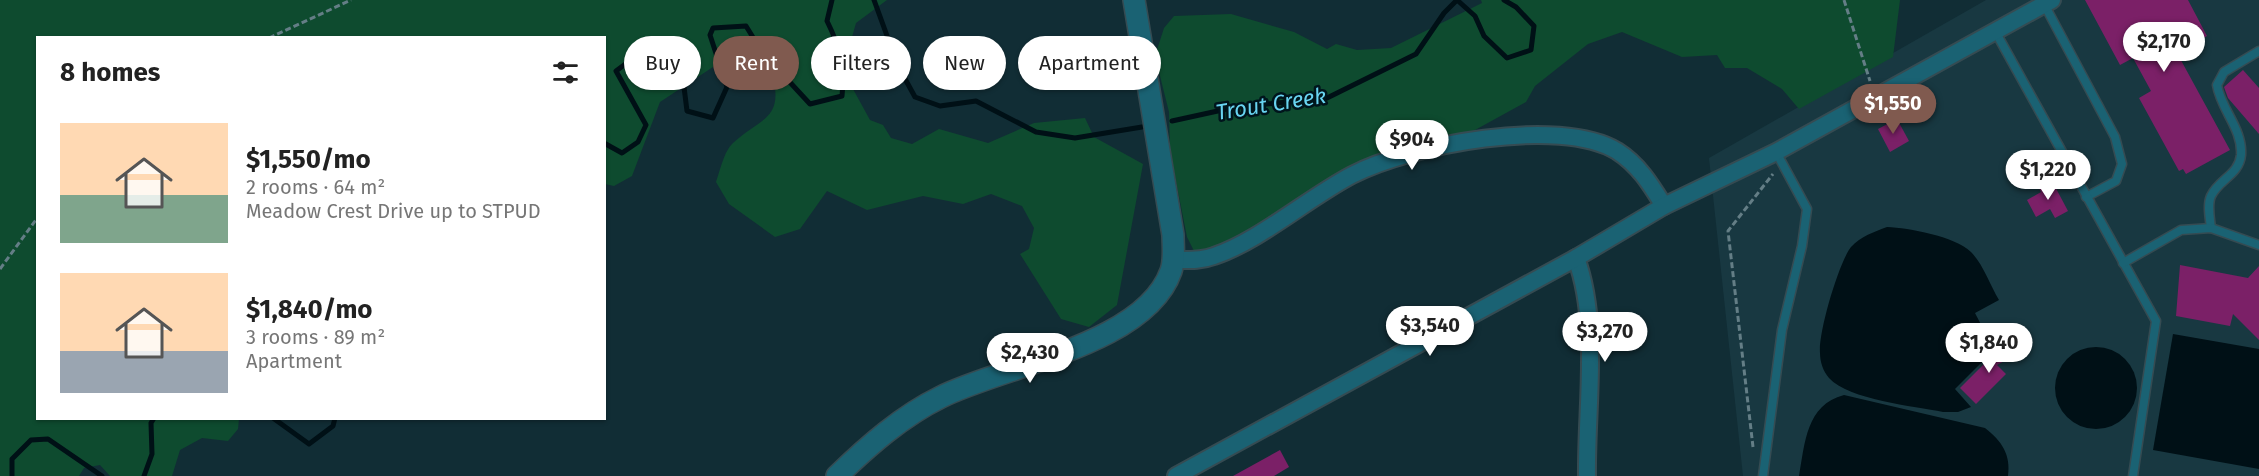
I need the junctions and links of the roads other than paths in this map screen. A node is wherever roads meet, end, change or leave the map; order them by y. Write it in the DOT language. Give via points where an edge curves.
graph roads {
  1 [pos="1134,0"];
  2 [pos="2048,2"];
  3 [pos="1995,31"];
  4 [pos="2259,51"];
  5 [pos="1778,157"];
  6 [pos="2086,197"];
  7 [pos="1665,206"];
  8 [pos="2211,228"];
  9 [pos="2259,245"];
  10 [pos="1576,258"];
  11 [pos="1173,260"];
  12 [pos="2123,263"];
  13 [pos="1183,474"];
  14 [pos="837,476"];
  15 [pos="1587,476"];
  16 [pos="1763,476"];
  17 [pos="2133,476"];
  1 -- 11 [label="street" via="1170,203"];
  2 -- 3 [label="street"];
  2 -- 6 [label="lane" via="2115,137 2122,164 2116,181"];
  3 -- 5 [label="street"];
  3 -- 6 [label="lane"];
  4 -- 8 [label="lane" via="2224,72 2217,85 2219,99 2237,130 2241,157 2234,172 2211,197"];
  5 -- 7 [label="street"];
  5 -- 16 [label="lane" via="1807,209 1782,330"];
  6 -- 12 [label="lane"];
  7 -- 10 [label="street"];
  7 -- 11 [label="street" via="1645,176 1616,151 1577,136 1534,135 1430,149 1373,165 1233,248 1197,260"];
  8 -- 9 [label="lane"];
  8 -- 12 [label="lane" via="2181,230"];
  10 -- 13 [label="street"];
  10 -- 15 [label="street" via="1583,276 1588,325"];
  11 -- 14 [label="street" via="1162,289 1130,320 1086,343 938,398 892,428"];
  12 -- 17 [label="lane" via="2156,321"];
}
